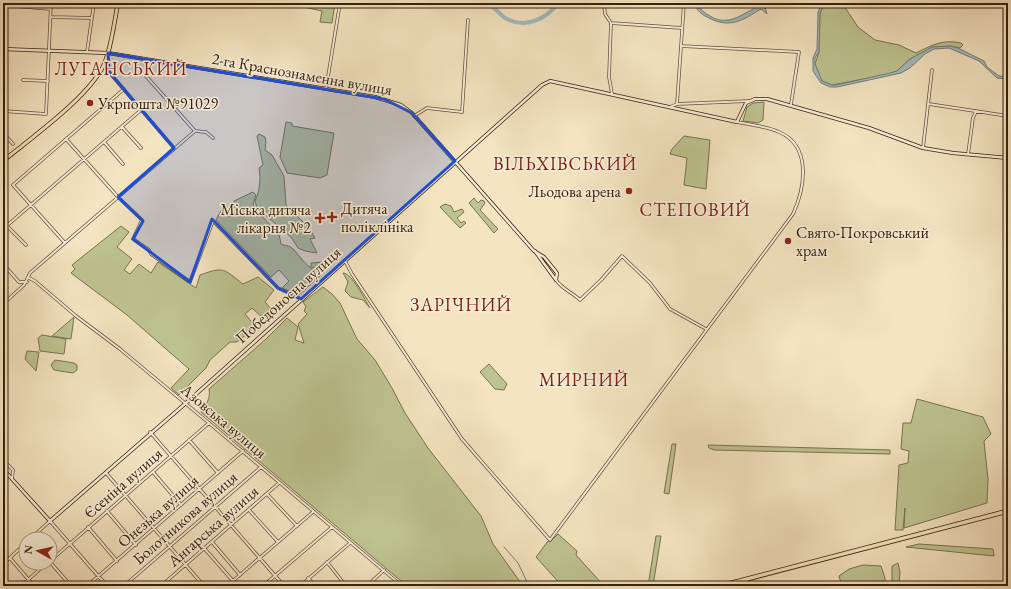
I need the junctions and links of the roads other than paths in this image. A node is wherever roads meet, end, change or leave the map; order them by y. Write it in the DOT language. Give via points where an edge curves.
graph roads {
  1 [pos="52,3"];
  2 [pos="94,3"];
  3 [pos="118,3"];
  4 [pos="340,3"];
  5 [pos="604,3"];
  6 [pos="684,3"];
  7 [pos="3,5"];
  8 [pos="51,9"];
  9 [pos="51,17"];
  10 [pos="92,18"];
  11 [pos="468,20"];
  12 [pos="611,23"];
  13 [pos="682,28"];
  14 [pos="681,46"];
  15 [pos="4,49"];
  16 [pos="50,51"];
  17 [pos="88,52"];
  18 [pos="108,53"];
  19 [pos="106,58"];
  20 [pos="932,70"];
  21 [pos="145,75"];
  22 [pos="3,78"];
  23 [pos="23,80"];
  24 [pos="48,81"];
  25 [pos="3,89"];
  26 [pos="124,89"];
  27 [pos="326,89"];
  28 [pos="612,94"];
  29 [pos="750,101"];
  30 [pos="677,104"];
  31 [pos="791,104"];
  32 [pos="929,104"];
  33 [pos="668,107"];
  34 [pos="141,110"];
  35 [pos="3,111"];
  36 [pos="976,111"];
  37 [pos="414,116"];
  38 [pos="1008,116"];
  39 [pos="737,122"];
  40 [pos="122,127"];
  41 [pos="195,131"];
  42 [pos="3,133"];
  43 [pos="212,138"];
  44 [pos="66,139"];
  45 [pos="104,142"];
  46 [pos="13,144"];
  47 [pos="141,148"];
  48 [pos="174,148"];
  49 [pos="923,148"];
  50 [pos="968,155"];
  51 [pos="1008,158"];
  52 [pos="84,159"];
  53 [pos="3,161"];
  54 [pos="455,161"];
  55 [pos="123,164"];
  56 [pos="118,197"];
  57 [pos="31,205"];
  58 [pos="7,226"];
  59 [pos="3,229"];
  60 [pos="65,243"];
  61 [pos="26,245"];
  62 [pos="534,251"];
  63 [pos="344,260"];
  64 [pos="3,264"];
  65 [pos="29,278"];
  66 [pos="556,280"];
  67 [pos="27,282"];
  68 [pos="301,299"];
  69 [pos="3,304"];
  70 [pos="706,329"];
  71 [pos="186,403"];
  72 [pos="209,423"];
  73 [pos="150,432"];
  74 [pos="189,440"];
  75 [pos="243,452"];
  76 [pos="171,456"];
  77 [pos="3,460"];
  78 [pos="261,467"];
  79 [pos="3,469"];
  80 [pos="152,472"];
  81 [pos="106,473"];
  82 [pos="218,473"];
  83 [pos="3,475"];
  84 [pos="9,475"];
  85 [pos="12,479"];
  86 [pos="279,483"];
  87 [pos="199,489"];
  88 [pos="267,494"];
  89 [pos="126,495"];
  90 [pos="181,505"];
  91 [pos="215,507"];
  92 [pos="249,510"];
  93 [pos="107,511"];
  94 [pos="1008,511"];
  95 [pos="313,512"];
  96 [pos="50,521"];
  97 [pos="231,525"];
  98 [pos="297,526"];
  99 [pos="88,527"];
  100 [pos="332,527"];
  101 [pos="155,528"];
  102 [pos="39,531"];
  103 [pos="212,542"];
  104 [pos="278,542"];
  105 [pos="350,543"];
  106 [pos="70,544"];
  107 [pos="136,545"];
  108 [pos="170,547"];
  109 [pos="204,548"];
  110 [pos="18,550"];
  111 [pos="58,554"];
  112 [pos="10,558"];
  113 [pos="259,558"];
  114 [pos="117,561"];
  115 [pos="327,562"];
  116 [pos="3,564"];
  117 [pos="185,564"];
  118 [pos="384,570"];
  119 [pos="38,571"];
  120 [pos="57,571"];
  121 [pos="240,575"];
  122 [pos="99,576"];
  123 [pos="275,576"];
  124 [pos="308,578"];
  125 [pos="28,579"];
  126 [pos="168,581"];
  127 [pos="233,581"];
  128 [pos="21,586"];
  129 [pos="34,586"];
  130 [pos="71,586"];
  131 [pos="87,586"];
  132 [pos="107,586"];
  133 [pos="124,586"];
  134 [pos="161,586"];
  135 [pos="172,586"];
  136 [pos="204,586"];
  137 [pos="227,586"];
  138 [pos="263,586"];
  139 [pos="284,586"];
  140 [pos="300,586"];
  141 [pos="315,586"];
  142 [pos="346,586"];
  143 [pos="367,586"];
  144 [pos="402,586"];
  145 [pos="720,586"];
  1 -- 8 [label="street"];
  2 -- 10 [label="street"];
  3 -- 18 [label="main road"];
  4 -- 27 [label="street"];
  5 -- 12 [label="street" via="605,14"];
  6 -- 13 [label="street"];
  7 -- 8 [label="street"];
  8 -- 9 [label="street"];
  9 -- 10 [label="street"];
  9 -- 16 [label="street"];
  10 -- 17 [label="street"];
  11 -- 37 [label="street" via="462,112 427,108"];
  12 -- 13 [label="street"];
  12 -- 28 [label="street" via="609,77"];
  13 -- 14 [label="street"];
  14 -- 30 [label="street"];
  14 -- 31 [label="street" via="799,52"];
  15 -- 16 [label="street, 2-га Краснознаменна вулиця"];
  15 -- 22 [label="street"];
  16 -- 17 [label="street, 2-га Краснознаменна вулиця"];
  16 -- 24 [label="street"];
  17 -- 18 [label="street, 2-га Краснознаменна вулиця"];
  18 -- 19 [label="main road"];
  18 -- 27 [label="street, 2-га Краснознаменна вулиця"];
  19 -- 26 [label="street" via="109,72"];
  19 -- 53 [label="main road" via="99,74 87,90"];
  20 -- 32 [label="street"];
  21 -- 41 [label="street"];
  22 -- 25 [label="street"];
  23 -- 24 [label="street"];
  24 -- 35 [label="street" via="46,114"];
  26 -- 34 [label="street"];
  26 -- 44 [label="street"];
  27 -- 37 [label="street, 2-га Краснознаменна вулиця" via="384,99 401,105"];
  28 -- 33 [label="street"];
  28 -- 54 [label="street, Победоносна вулиця" via="554,81 546,82"];
  29 -- 30 [label="street"];
  29 -- 31 [label="street" via="766,99"];
  29 -- 39 [label="street" via="744,105"];
  30 -- 33 [label="street"];
  31 -- 49 [label="street"];
  32 -- 36 [label="street"];
  32 -- 49 [label="street"];
  33 -- 39 [label="street"];
  34 -- 40 [label="street"];
  34 -- 48 [label="street"];
  36 -- 38 [label="street"];
  36 -- 50 [label="street"];
  37 -- 54 [label="street, 2-га Краснознаменна вулиця"];
  39 -- 70 [label="street" via="780,132 797,146 801,152 803,167 798,202 793,214"];
  40 -- 45 [label="street"];
  40 -- 47 [label="street"];
  41 -- 43 [label="street" via="206,132"];
  41 -- 48 [label="street"];
  42 -- 46 [label="street"];
  44 -- 52 [label="street"];
  44 -- 57 [label="street" via="13,185"];
  45 -- 52 [label="street"];
  45 -- 55 [label="street"];
  48 -- 56 [label="street"];
  49 -- 50 [label="street"];
  50 -- 51 [label="street"];
  52 -- 56 [label="street"];
  52 -- 57 [label="street"];
  54 -- 62 [label="street, 2-га Краснознаменна вулиця"];
  54 -- 63 [label="street, Победоносна вулиця"];
  56 -- 60 [label="street"];
  56 -- 68 [label="street" via="142,220 133,239 190,282 213,221 278,288"];
  57 -- 58 [label="street"];
  57 -- 60 [label="street"];
  58 -- 59 [label="street"];
  58 -- 61 [label="street"];
  60 -- 65 [label="street" via="30,272"];
  62 -- 66 [label="street, 2-га Краснознаменна вулиця"];
  62 -- 66 [label="street, 2-га Краснознаменна вулиця" via="544,257 557,273"];
  63 -- 68 [label="street, Победоносна вулиця"];
  63 -- 70 [label="street" via="456,431 550,540"];
  64 -- 67 [label="street" via="19,282"];
  65 -- 67 [label="street"];
  65 -- 71 [label="street, Азовська вулиця"];
  66 -- 70 [label="street" via="560,286 580,300 622,256 670,309"];
  67 -- 69 [label="street"];
  68 -- 71 [label="street, Победоносна вулиця"];
  71 -- 72 [label="street, Азовська вулиця"];
  71 -- 73 [label="street, Победоносна вулиця"];
  72 -- 74 [label="street, Єсеніна вулиця"];
  72 -- 75 [label="street, Азовська вулиця"];
  73 -- 76 [label="street"];
  73 -- 81 [label="street, Победоносна вулиця"];
  74 -- 76 [label="street, Єсеніна вулиця"];
  74 -- 82 [label="street"];
  75 -- 78 [label="street, Азовська вулиця"];
  75 -- 82 [label="street, Онезька вулиця"];
  76 -- 80 [label="street, Єсеніна вулиця"];
  76 -- 87 [label="street"];
  77 -- 85 [label="street" via="13,470"];
  78 -- 86 [label="street, Азовська вулиця"];
  78 -- 91 [label="street, Болотникова вулиця"];
  79 -- 84 [label="street"];
  80 -- 89 [label="street, Єсеніна вулиця"];
  80 -- 90 [label="street"];
  81 -- 89 [label="street"];
  81 -- 96 [label="street, Победоносна вулиця"];
  82 -- 87 [label="street, Онезька вулиця"];
  83 -- 84 [label="street" via="5,478"];
  84 -- 85 [label="street"];
  85 -- 96 [label="street"];
  86 -- 88 [label="street, Ангарська вулиця"];
  86 -- 95 [label="street, Азовська вулиця"];
  87 -- 90 [label="street, Онезька вулиця"];
  87 -- 91 [label="street"];
  88 -- 92 [label="street, Ангарська вулиця"];
  88 -- 98 [label="street"];
  89 -- 93 [label="street, Єсеніна вулиця"];
  89 -- 101 [label="street"];
  90 -- 101 [label="street, Онезька вулиця"];
  91 -- 97 [label="street"];
  91 -- 108 [label="street, Болотникова вулиця"];
  92 -- 97 [label="street, Ангарська вулиця"];
  92 -- 104 [label="street"];
  93 -- 99 [label="street, Єсеніна вулиця"];
  93 -- 107 [label="street"];
  94 -- 145 [label="highway"];
  95 -- 98 [label="street"];
  95 -- 100 [label="street, Азовська вулиця"];
  96 -- 102 [label="street, Победоносна вулиця"];
  96 -- 106 [label="street"];
  97 -- 103 [label="street, Ангарська вулиця"];
  97 -- 113 [label="street"];
  98 -- 104 [label="street"];
  99 -- 106 [label="street, Єсеніна вулиця"];
  99 -- 114 [label="street"];
  100 -- 105 [label="street, Азовська вулиця"];
  100 -- 123 [label="street"];
  101 -- 107 [label="street, Онезька вулиця"];
  101 -- 108 [label="street"];
  103 -- 109 [label="street, Ангарська вулиця"];
  103 -- 121 [label="street"];
  104 -- 113 [label="street"];
  105 -- 115 [label="street"];
  105 -- 118 [label="street, Азовська вулиця"];
  106 -- 111 [label="street, Єсеніна вулиця"];
  106 -- 122 [label="street"];
  107 -- 114 [label="street, Онезька вулиця"];
  108 -- 117 [label="street"];
  108 -- 133 [label="street, Болотникова вулиця"];
  109 -- 117 [label="street, Ангарська вулиця"];
  109 -- 127 [label="street"];
  110 -- 112 [label="street"];
  112 -- 116 [label="street"];
  112 -- 125 [label="street"];
  113 -- 121 [label="street"];
  113 -- 123 [label="street"];
  114 -- 122 [label="street, Онезька вулиця"];
  115 -- 124 [label="street"];
  115 -- 142 [label="street"];
  117 -- 126 [label="street, Ангарська вулиця"];
  117 -- 136 [label="street"];
  118 -- 143 [label="street"];
  118 -- 144 [label="street, Азовська вулиця"];
  119 -- 125 [label="street, Єсеніна вулиця"];
  120 -- 130 [label="street"];
  121 -- 127 [label="street"];
  122 -- 131 [label="street, Онезька вулиця"];
  122 -- 132 [label="street"];
  123 -- 138 [label="street"];
  123 -- 139 [label="street"];
  124 -- 140 [label="street"];
  124 -- 141 [label="street"];
  125 -- 128 [label="street, Єсеніна вулиця"];
  125 -- 129 [label="street"];
  126 -- 134 [label="street, Ангарська вулиця"];
  126 -- 135 [label="street"];
  127 -- 137 [label="street"];
}
